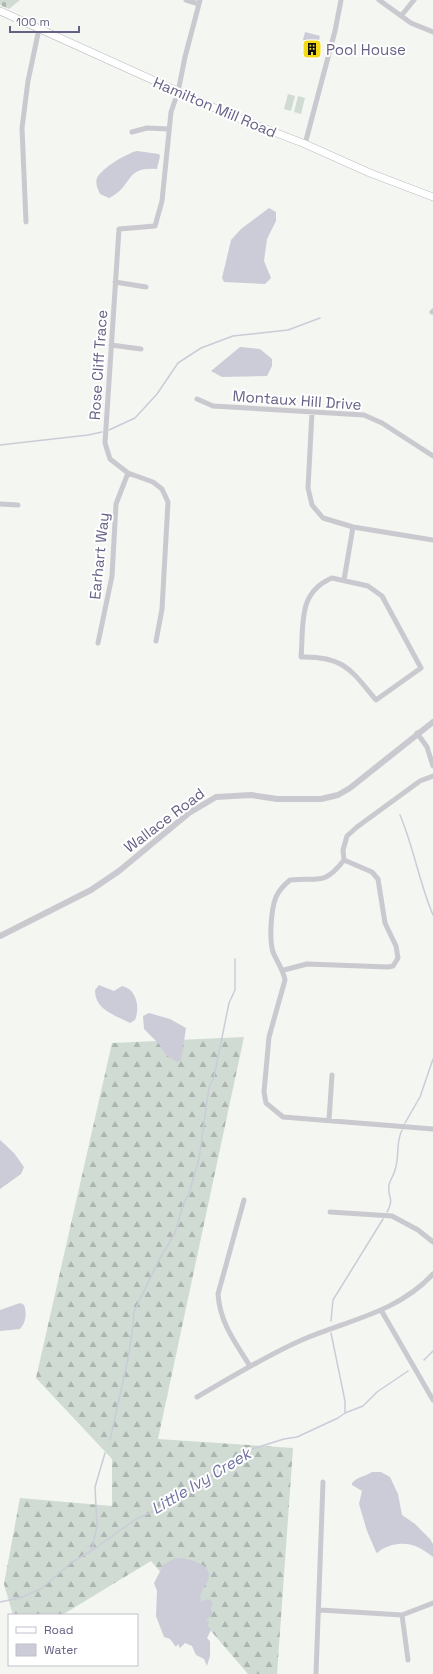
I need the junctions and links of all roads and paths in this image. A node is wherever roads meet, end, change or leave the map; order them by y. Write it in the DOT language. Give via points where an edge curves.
graph roads {
  1 [pos="186,0"];
  2 [pos="341,0"];
  3 [pos="379,0"];
  4 [pos="414,0"];
  5 [pos="199,2"];
  6 [pos="0,11"];
  7 [pos="401,16"];
  8 [pos="39,29"];
  9 [pos="433,32"];
  10 [pos="178,92"];
  11 [pos="169,129"];
  12 [pos="132,132"];
  13 [pos="305,144"];
  14 [pos="433,196"];
  15 [pos="26,222"];
  16 [pos="115,282"];
  17 [pos="146,287"];
  18 [pos="111,346"];
  19 [pos="141,349"];
  20 [pos="197,399"];
  21 [pos="312,412"];
  22 [pos="433,456"];
  23 [pos="128,473"];
  24 [pos="0,504"];
  25 [pos="18,506"];
  26 [pos="353,527"];
  27 [pos="433,540"];
  28 [pos="344,580"];
  29 [pos="156,641"];
  30 [pos="98,643"];
  31 [pos="433,722"];
  32 [pos="417,734"];
  33 [pos="433,766"];
  34 [pos="433,776"];
  35 [pos="344,860"];
  36 [pos="0,936"];
  37 [pos="284,970"];
  38 [pos="332,1075"];
  39 [pos="329,1120"];
  40 [pos="433,1129"];
  41 [pos="244,1200"];
  42 [pos="330,1212"];
  43 [pos="433,1242"];
  44 [pos="433,1274"];
  45 [pos="381,1310"];
  46 [pos="250,1366"];
  47 [pos="197,1397"];
  48 [pos="433,1400"];
  49 [pos="323,1482"];
  50 [pos="433,1603"];
  51 [pos="320,1610"];
  52 [pos="402,1615"];
  53 [pos="408,1660"];
  54 [pos="316,1674"];
  1 -- 5 [label="street"];
  2 -- 13 [label="street"];
  3 -- 7 [label="street"];
  4 -- 7 [label="street"];
  5 -- 10 [label="street, Rose Cliff Trace"];
  6 -- 8 [label="main road, Hamilton Mill Road"];
  7 -- 9 [label="street"];
  8 -- 10 [label="main road, Hamilton Mill Road"];
  8 -- 15 [label="street" via="28,81 22,128"];
  10 -- 11 [label="street, Rose Cliff Trace" via="171,112"];
  10 -- 13 [label="main road, Hamilton Mill Road"];
  11 -- 12 [label="street" via="147,128"];
  11 -- 16 [label="street, Rose Cliff Trace" via="162,201 154,226 119,229"];
  13 -- 14 [label="main road, Hamilton Mill Road" via="370,173"];
  16 -- 17 [label="street"];
  16 -- 18 [label="street, Rose Cliff Trace"];
  18 -- 19 [label="street"];
  18 -- 23 [label="street, Rose Cliff Trace" via="105,443 110,459"];
  20 -- 21 [label="street, Montaux Hill Drive" via="213,406"];
  21 -- 22 [label="street, Montaux Hill Drive" via="364,415 382,423"];
  21 -- 26 [label="street" via="308,488 312,505 323,518"];
  23 -- 29 [label="street, Rose Cliff Trace" via="153,482 162,489 168,502 162,609"];
  23 -- 30 [label="street, Earhart Way" via="116,504 112,576"];
  24 -- 25 [label="street"];
  26 -- 27 [label="street"];
  26 -- 28 [label="street"];
  28 -- 28 [label="street" via="368,586 382,596 421,668 376,700 350,670 334,660 302,657 305,602 320,583 332,578"];
  31 -- 32 [label="street, Wallace Road"];
  32 -- 33 [label="street" via="427,747"];
  32 -- 36 [label="street, Wallace Road" via="338,795 300,800 251,795 216,797 189,813 91,890"];
  34 -- 35 [label="street" via="420,781 347,836 343,850"];
  35 -- 37 [label="street" via="333,874 320,880 290,880 282,887 276,898 271,944"];
  35 -- 37 [label="street" via="372,872 378,879 385,923 396,946 398,958 393,966 388,967 307,964"];
  37 -- 39 [label="street" via="283,990 269,1037 264,1092 266,1103 283,1117"];
  38 -- 39 [label="street"];
  39 -- 40 [label="street"];
  41 -- 46 [label="street" via="218,1294 223,1321"];
  42 -- 43 [label="street" via="392,1216 418,1230"];
  44 -- 45 [label="street" via="396,1304"];
  45 -- 46 [label="street" via="302,1340"];
  45 -- 48 [label="street"];
  46 -- 47 [label="street"];
  49 -- 51 [label="street"];
  50 -- 52 [label="street"];
  51 -- 52 [label="street"];
  51 -- 54 [label="street"];
  52 -- 53 [label="street"];
}
